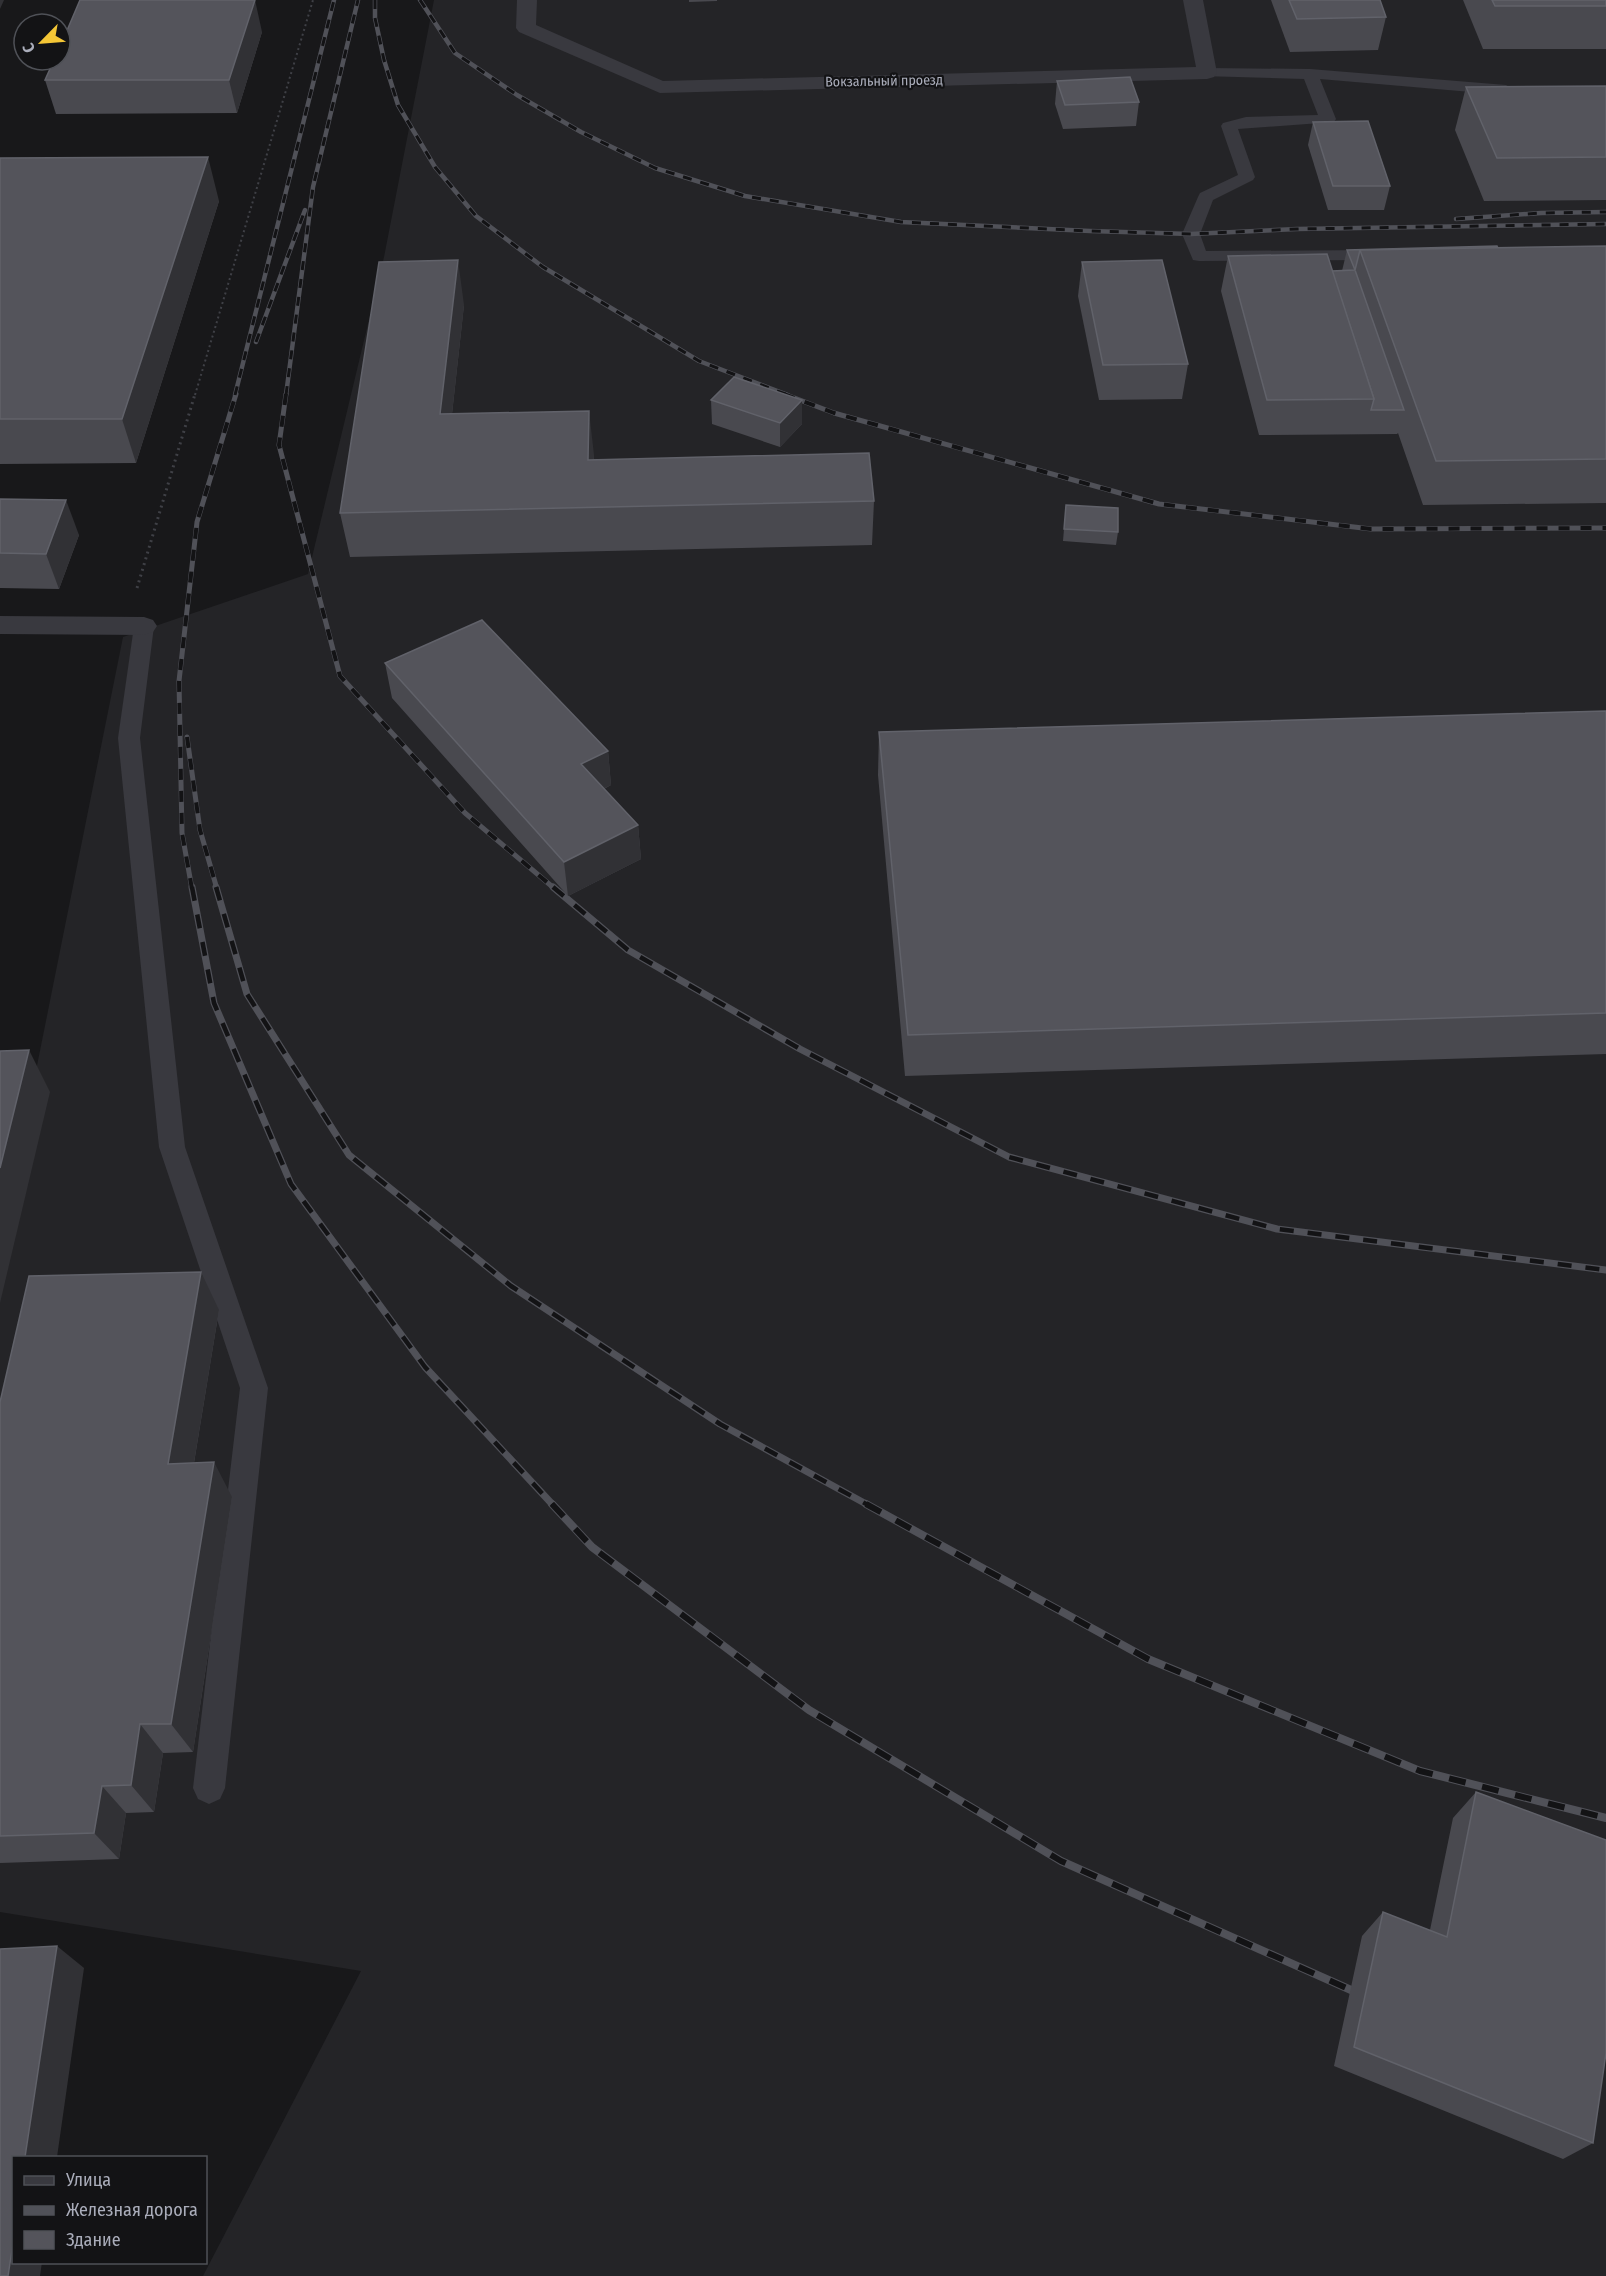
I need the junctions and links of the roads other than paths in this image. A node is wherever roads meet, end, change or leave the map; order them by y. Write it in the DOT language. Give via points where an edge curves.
graph roads {
  1 [pos="527,0"];
  2 [pos="1193,0"];
  3 [pos="1207,73"];
  4 [pos="1310,74"];
  5 [pos="1523,91"];
  6 [pos="1402,255"];
  7 [pos="0,625"];
  8 [pos="135,626"];
  9 [pos="209,1788"];
  1 -- 3 [label="street, Вокзальный проезд" via="526,28 660,87"];
  2 -- 3 [label="street"];
  3 -- 4 [label="lane"];
  4 -- 5 [label="lane"];
  4 -- 6 [label="lane" via="1328,119 1229,126 1247,177 1206,197 1191,234 1198,256"];
  7 -- 8 [label="street"];
  8 -- 9 [label="lane" via="129,738 172,1147 254,1388"];
}
